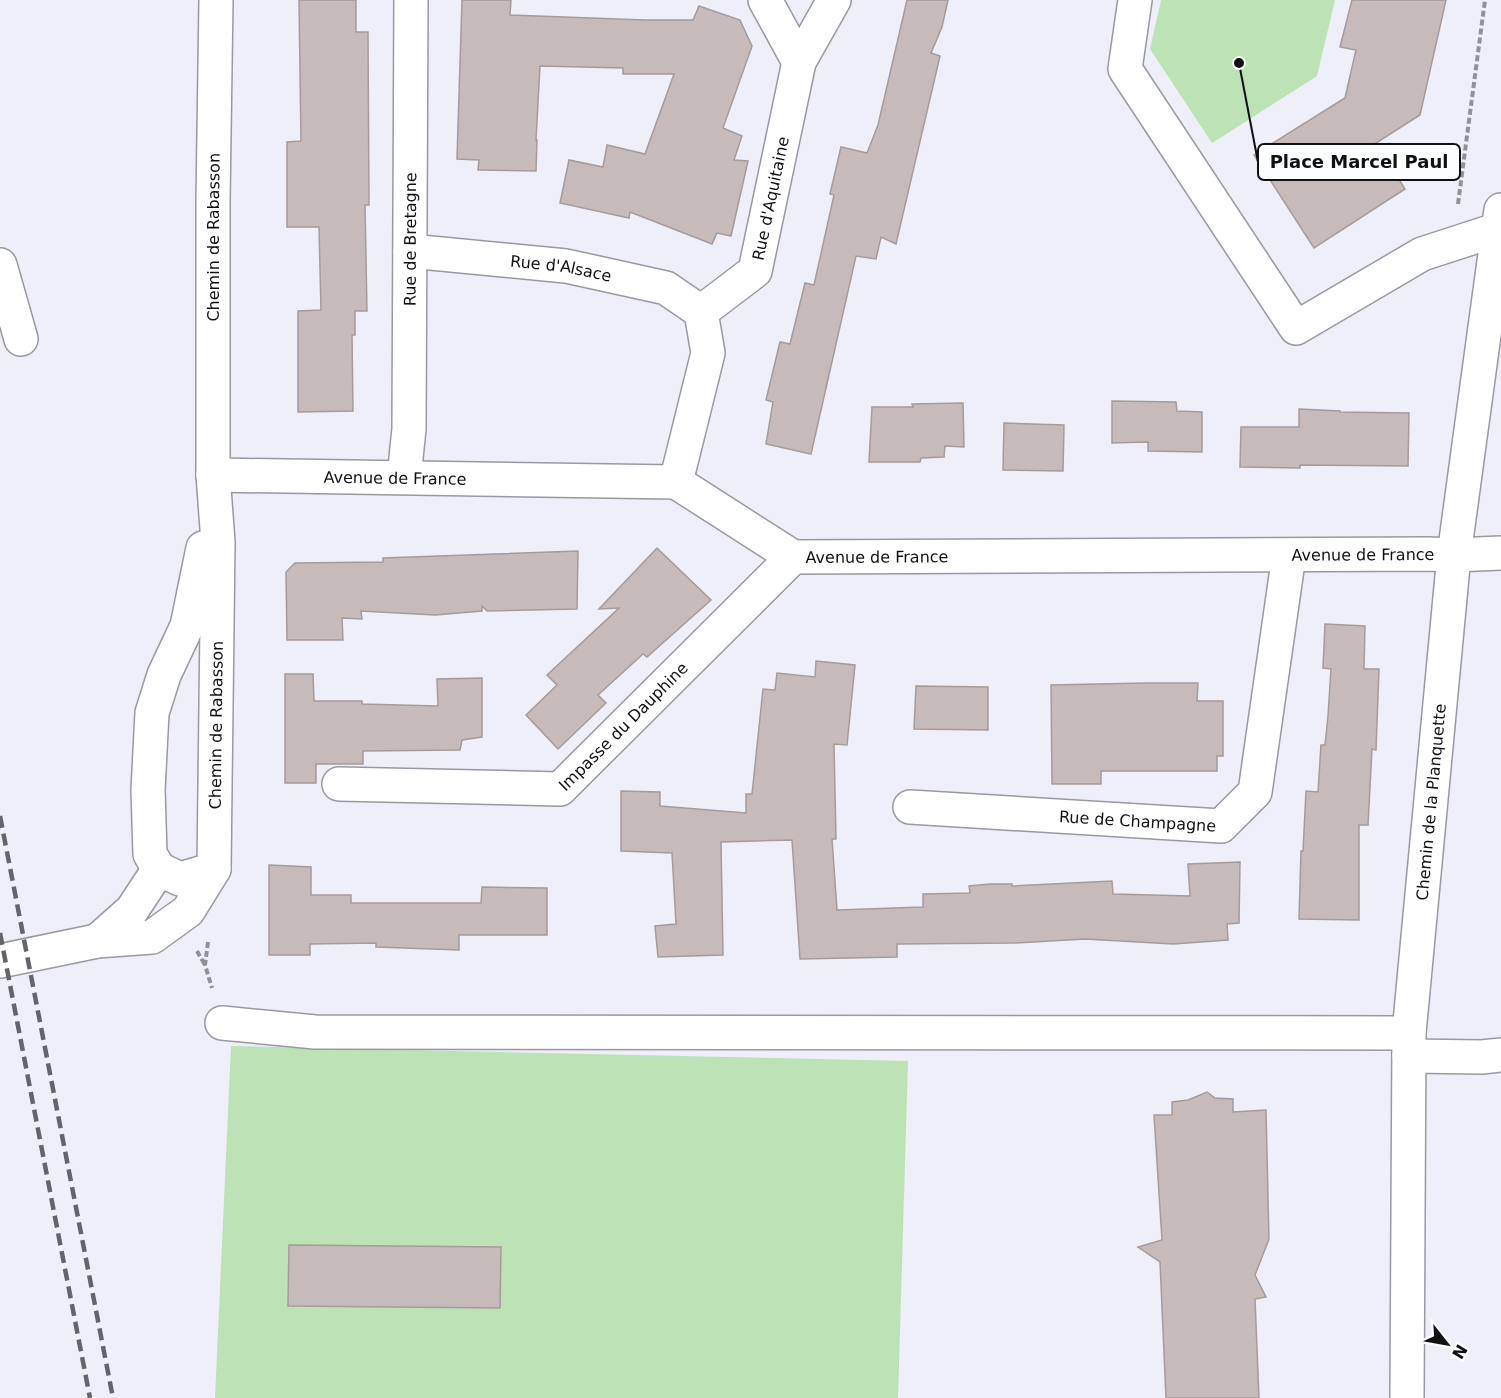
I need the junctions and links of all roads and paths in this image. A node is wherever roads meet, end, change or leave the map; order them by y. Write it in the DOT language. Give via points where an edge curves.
graph roads {
  1 [pos="216,0"];
  2 [pos="411,0"];
  3 [pos="765,0"];
  4 [pos="834,0"];
  5 [pos="1135,0"];
  6 [pos="799,62"];
  7 [pos="1500,219"];
  8 [pos="410,251"];
  9 [pos="0,265"];
  10 [pos="701,312"];
  11 [pos="21,339"];
  12 [pos="213,475"];
  13 [pos="404,477"];
  14 [pos="676,482"];
  15 [pos="1501,553"];
  16 [pos="1289,555"];
  17 [pos="1454,555"];
  18 [pos="793,557"];
  19 [pos="339,784"];
  20 [pos="910,807"];
  21 [pos="214,868"];
  22 [pos="159,869"];
  23 [pos="208,933"];
  24 [pos="97,941"];
  25 [pos="0,961"];
  26 [pos="222,1023"];
  27 [pos="1409,1045"];
  28 [pos="1501,1055"];
  29 [pos="1407,1398"];
  1 -- 12 [label="street, Chemin de Rabasson"];
  2 -- 8 [label="street, Rue de Bretagne"];
  3 -- 6 [label="street"];
  4 -- 6 [label="street, Rue d'Aquitaine"];
  5 -- 7 [label="street" via="1125,69 1296,328 1422,254"];
  6 -- 10 [label="street, Rue d'Aquitaine" via="755,271"];
  7 -- 17 [label="street, Chemin de la Planquette"];
  8 -- 10 [label="street, Rue d'Alsace" via="566,266 666,288"];
  8 -- 13 [label="street, Rue de Bretagne" via="409,429"];
  9 -- 11 [label="street"];
  10 -- 14 [label="street" via="708,353"];
  12 -- 13 [label="street, Avenue de France"];
  12 -- 21 [label="street, Chemin de Rabasson" via="218,542"];
  12 -- 22 [label="street, Chemin de Rabasson" via="187,626 164,675 152,713 150,854"];
  13 -- 14 [label="street, Avenue de France"];
  14 -- 18 [label="street, Avenue de France"];
  15 -- 17 [label="street, Avenue de France"];
  16 -- 17 [label="street, Avenue de France"];
  16 -- 18 [label="street, Avenue de France"];
  16 -- 20 [label="street, Rue de Champagne" via="1255,792 1221,826"];
  17 -- 27 [label="street, Chemin de la Planquette"];
  18 -- 19 [label="street, Impasse du Dauphine" via="560,789"];
  21 -- 22 [label="street" via="180,879"];
  21 -- 24 [label="street" via="188,911 152,937"];
  22 -- 24 [label="street" via="132,910"];
  23 -- 26 [label="path" via="205,965"];
  24 -- 25 [label="street"];
  26 -- 27 [label="street" via="315,1032"];
  27 -- 28 [label="street" via="1482,1058"];
  27 -- 29 [label="street, Chemin de la Planquette"];
}
